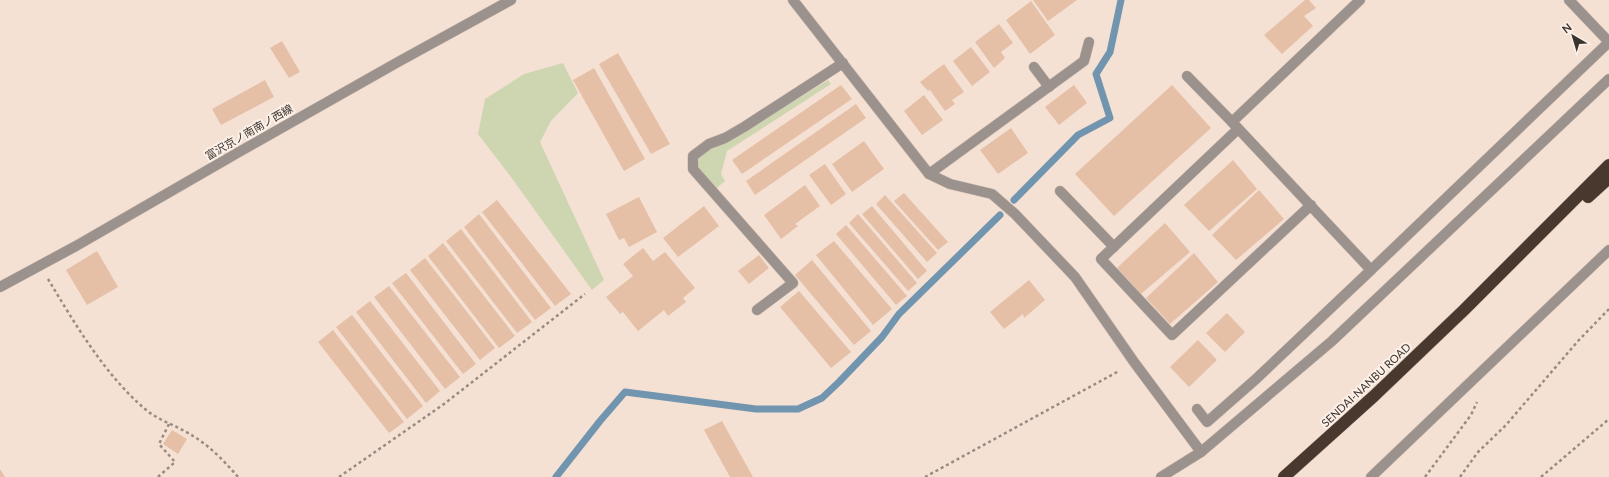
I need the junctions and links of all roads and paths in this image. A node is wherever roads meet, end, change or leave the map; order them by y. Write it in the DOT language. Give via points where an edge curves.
graph roads {
  1 [pos="511,0"];
  2 [pos="793,0"];
  3 [pos="1360,0"];
  4 [pos="1569,0"];
  5 [pos="1089,42"];
  6 [pos="1609,42"];
  7 [pos="843,63"];
  8 [pos="1034,67"];
  9 [pos="1187,76"];
  10 [pos="1609,79"];
  11 [pos="1049,87"];
  12 [pos="1235,126"];
  13 [pos="1609,165"];
  14 [pos="929,174"];
  15 [pos="1609,178"];
  16 [pos="1060,191"];
  17 [pos="1311,205"];
  18 [pos="1114,247"];
  19 [pos="1609,250"];
  20 [pos="40,265"];
  21 [pos="1371,270"];
  22 [pos="0,287"];
  23 [pos="584,294"];
  24 [pos="1609,309"];
  25 [pos="757,310"];
  26 [pos="1464,310"];
  27 [pos="1134,362"];
  28 [pos="1480,396"];
  29 [pos="1198,409"];
  30 [pos="1609,419"];
  31 [pos="169,424"];
  32 [pos="1201,452"];
  33 [pos="158,477"];
  34 [pos="238,477"];
  35 [pos="339,477"];
  36 [pos="925,477"];
  37 [pos="1161,477"];
  38 [pos="1284,477"];
  39 [pos="1371,477"];
  40 [pos="1426,477"];
  41 [pos="1460,477"];
  42 [pos="1541,477"];
  1 -- 20 [label="street, 富沢京ノ南南ノ西線"];
  2 -- 7 [label="street"];
  3 -- 12 [label="street"];
  4 -- 6 [label="street"];
  5 -- 11 [label="street" via="1084,61"];
  6 -- 21 [label="street"];
  7 -- 14 [label="street"];
  7 -- 25 [label="street" via="744,127 709,144 693,156 693,169 793,283"];
  8 -- 11 [label="street"];
  9 -- 12 [label="street"];
  10 -- 32 [label="street" via="1332,341"];
  11 -- 14 [label="street"];
  12 -- 17 [label="street"];
  12 -- 18 [label="street"];
  13 -- 26 [label="highway, SENDAI-NANBU ROAD"];
  14 -- 27 [label="street" via="950,184 992,194 1075,277"];
  15 -- 26 [label="highway, SENDAI-NANBU ROAD"];
  16 -- 18 [label="street"];
  17 -- 18 [label="street" via="1172,335 1101,259"];
  17 -- 21 [label="street"];
  19 -- 39 [label="street"];
  20 -- 22 [label="street, 富沢京ノ南南ノ西線"];
  20 -- 31 [label="path" via="80,331 112,375 145,409"];
  21 -- 29 [label="street" via="1207,422"];
  23 -- 35 [label="path" via="444,404"];
  24 -- 41 [label="path" via="1506,425 1478,452"];
  26 -- 38 [label="highway, SENDAI-NANBU ROAD"];
  27 -- 32 [label="street"];
  27 -- 36 [label="path"];
  28 -- 40 [label="path" via="1471,415"];
  30 -- 42 [label="path"];
  31 -- 33 [label="path" via="159,444 175,462"];
  31 -- 34 [label="path" via="194,436 216,453"];
  32 -- 37 [label="street"];
}
